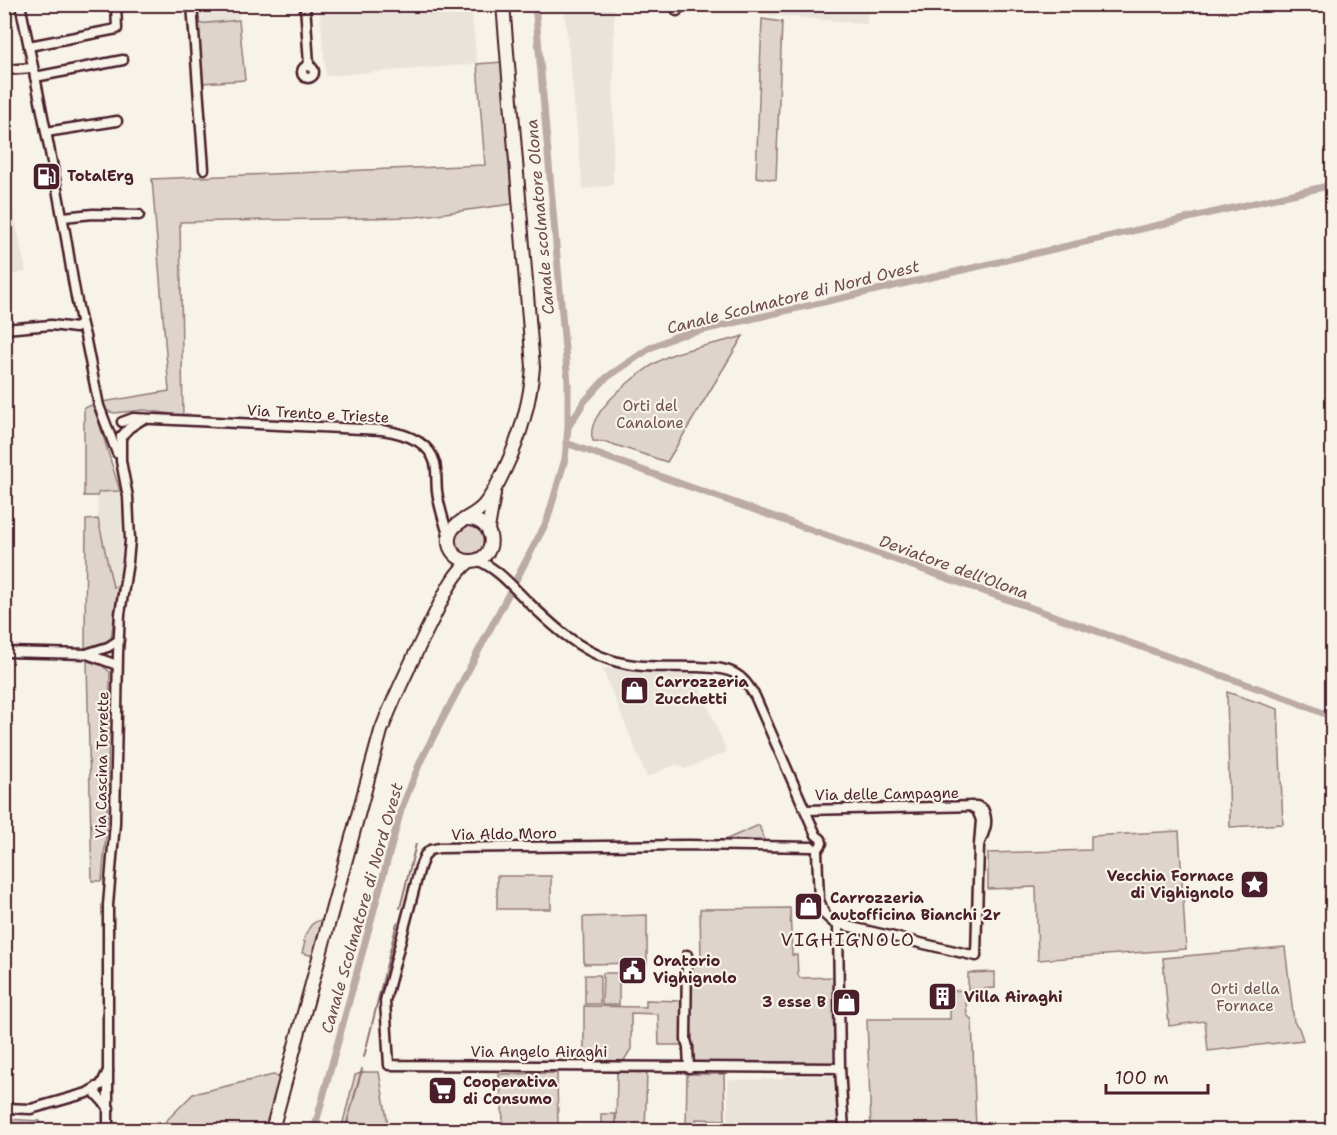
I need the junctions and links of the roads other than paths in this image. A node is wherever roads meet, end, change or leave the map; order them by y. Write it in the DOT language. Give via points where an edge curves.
graph roads {
  1 [pos="20,4"];
  2 [pos="116,4"];
  3 [pos="192,4"];
  4 [pos="305,4"];
  5 [pos="503,4"];
  6 [pos="29,45"];
  7 [pos="123,60"];
  8 [pos="309,65"];
  9 [pos="33,68"];
  10 [pos="4,70"];
  11 [pos="35,77"];
  12 [pos="117,121"];
  13 [pos="46,132"];
  14 [pos="204,169"];
  15 [pos="139,215"];
  16 [pos="63,217"];
  17 [pos="77,323"];
  18 [pos="4,329"];
  19 [pos="117,430"];
  20 [pos="495,490"];
  21 [pos="440,505"];
  22 [pos="463,521"];
  23 [pos="488,529"];
  24 [pos="449,537"];
  25 [pos="490,544"];
  26 [pos="453,552"];
  27 [pos="474,560"];
  28 [pos="501,574"];
  29 [pos="449,587"];
  30 [pos="118,640"];
  31 [pos="4,652"];
  32 [pos="87,654"];
  33 [pos="117,665"];
  34 [pos="806,810"];
  35 [pos="812,842"];
  36 [pos="838,925"];
  37 [pos="687,955"];
  38 [pos="389,1065"];
  39 [pos="688,1068"];
  40 [pos="840,1068"];
  41 [pos="102,1091"];
  42 [pos="4,1108"];
  43 [pos="844,1130"];
  44 [pos="108,1131"];
  45 [pos="272,1131"];
  1 -- 6 [label="street"];
  2 -- 6 [label="street" via="117,29"];
  3 -- 14 [label="street"];
  4 -- 8 [label="street"];
  5 -- 20 [label="main road" via="533,367 523,426"];
  6 -- 9 [label="street"];
  7 -- 11 [label="street"];
  9 -- 10 [label="street"];
  9 -- 11 [label="street"];
  11 -- 13 [label="street"];
  12 -- 13 [label="street"];
  13 -- 16 [label="street"];
  15 -- 16 [label="street"];
  16 -- 17 [label="street" via="78,302"];
  17 -- 18 [label="street"];
  17 -- 19 [label="street" via="101,410"];
  19 -- 21 [label="street, Via Trento e Trieste" via="144,419 393,431 419,442 430,452"];
  19 -- 30 [label="street, Via Cascina Torrette" via="128,498 129,540"];
  20 -- 22 [label="main road" via="486,503"];
  20 -- 23 [label="main road"];
  21 -- 22 [label="street" via="446,515"];
  21 -- 24 [label="street, Via Trento e Trieste"];
  22 -- 23 [label="main road" via="480,522"];
  22 -- 24 [label="main road" via="452,529"];
  23 -- 25 [label="main road"];
  24 -- 26 [label="main road"];
  25 -- 27 [label="main road" via="487,552"];
  25 -- 28 [label="street"];
  26 -- 27 [label="main road" via="461,559"];
  26 -- 29 [label="main road"];
  27 -- 28 [label="street"];
  27 -- 29 [label="main road" via="459,570"];
  28 -- 34 [label="street" via="570,638 601,657 627,664 714,668 739,676 755,696"];
  29 -- 45 [label="main road" via="381,731"];
  30 -- 32 [label="street" via="108,648"];
  30 -- 33 [label="street, Via Cascina Torrette"];
  31 -- 32 [label="street"];
  32 -- 33 [label="street"];
  33 -- 41 [label="street, Via Cascina Torrette" via="115,823 108,913 108,1070"];
  34 -- 35 [label="street"];
  34 -- 36 [label="street, Via delle Campagne" via="970,806 977,810 981,820 976,956"];
  35 -- 36 [label="street" via="819,903 829,920"];
  35 -- 38 [label="street, Via Aldo Moro" via="430,850 420,867 385,1001"];
  36 -- 40 [label="street"];
  37 -- 39 [label="street"];
  38 -- 39 [label="street, Via Angelo Airaghi"];
  39 -- 40 [label="street, Via Angelo Airaghi"];
  40 -- 43 [label="street"];
  41 -- 42 [label="street" via="31,1109"];
  41 -- 44 [label="street" via="109,1109"];
}
